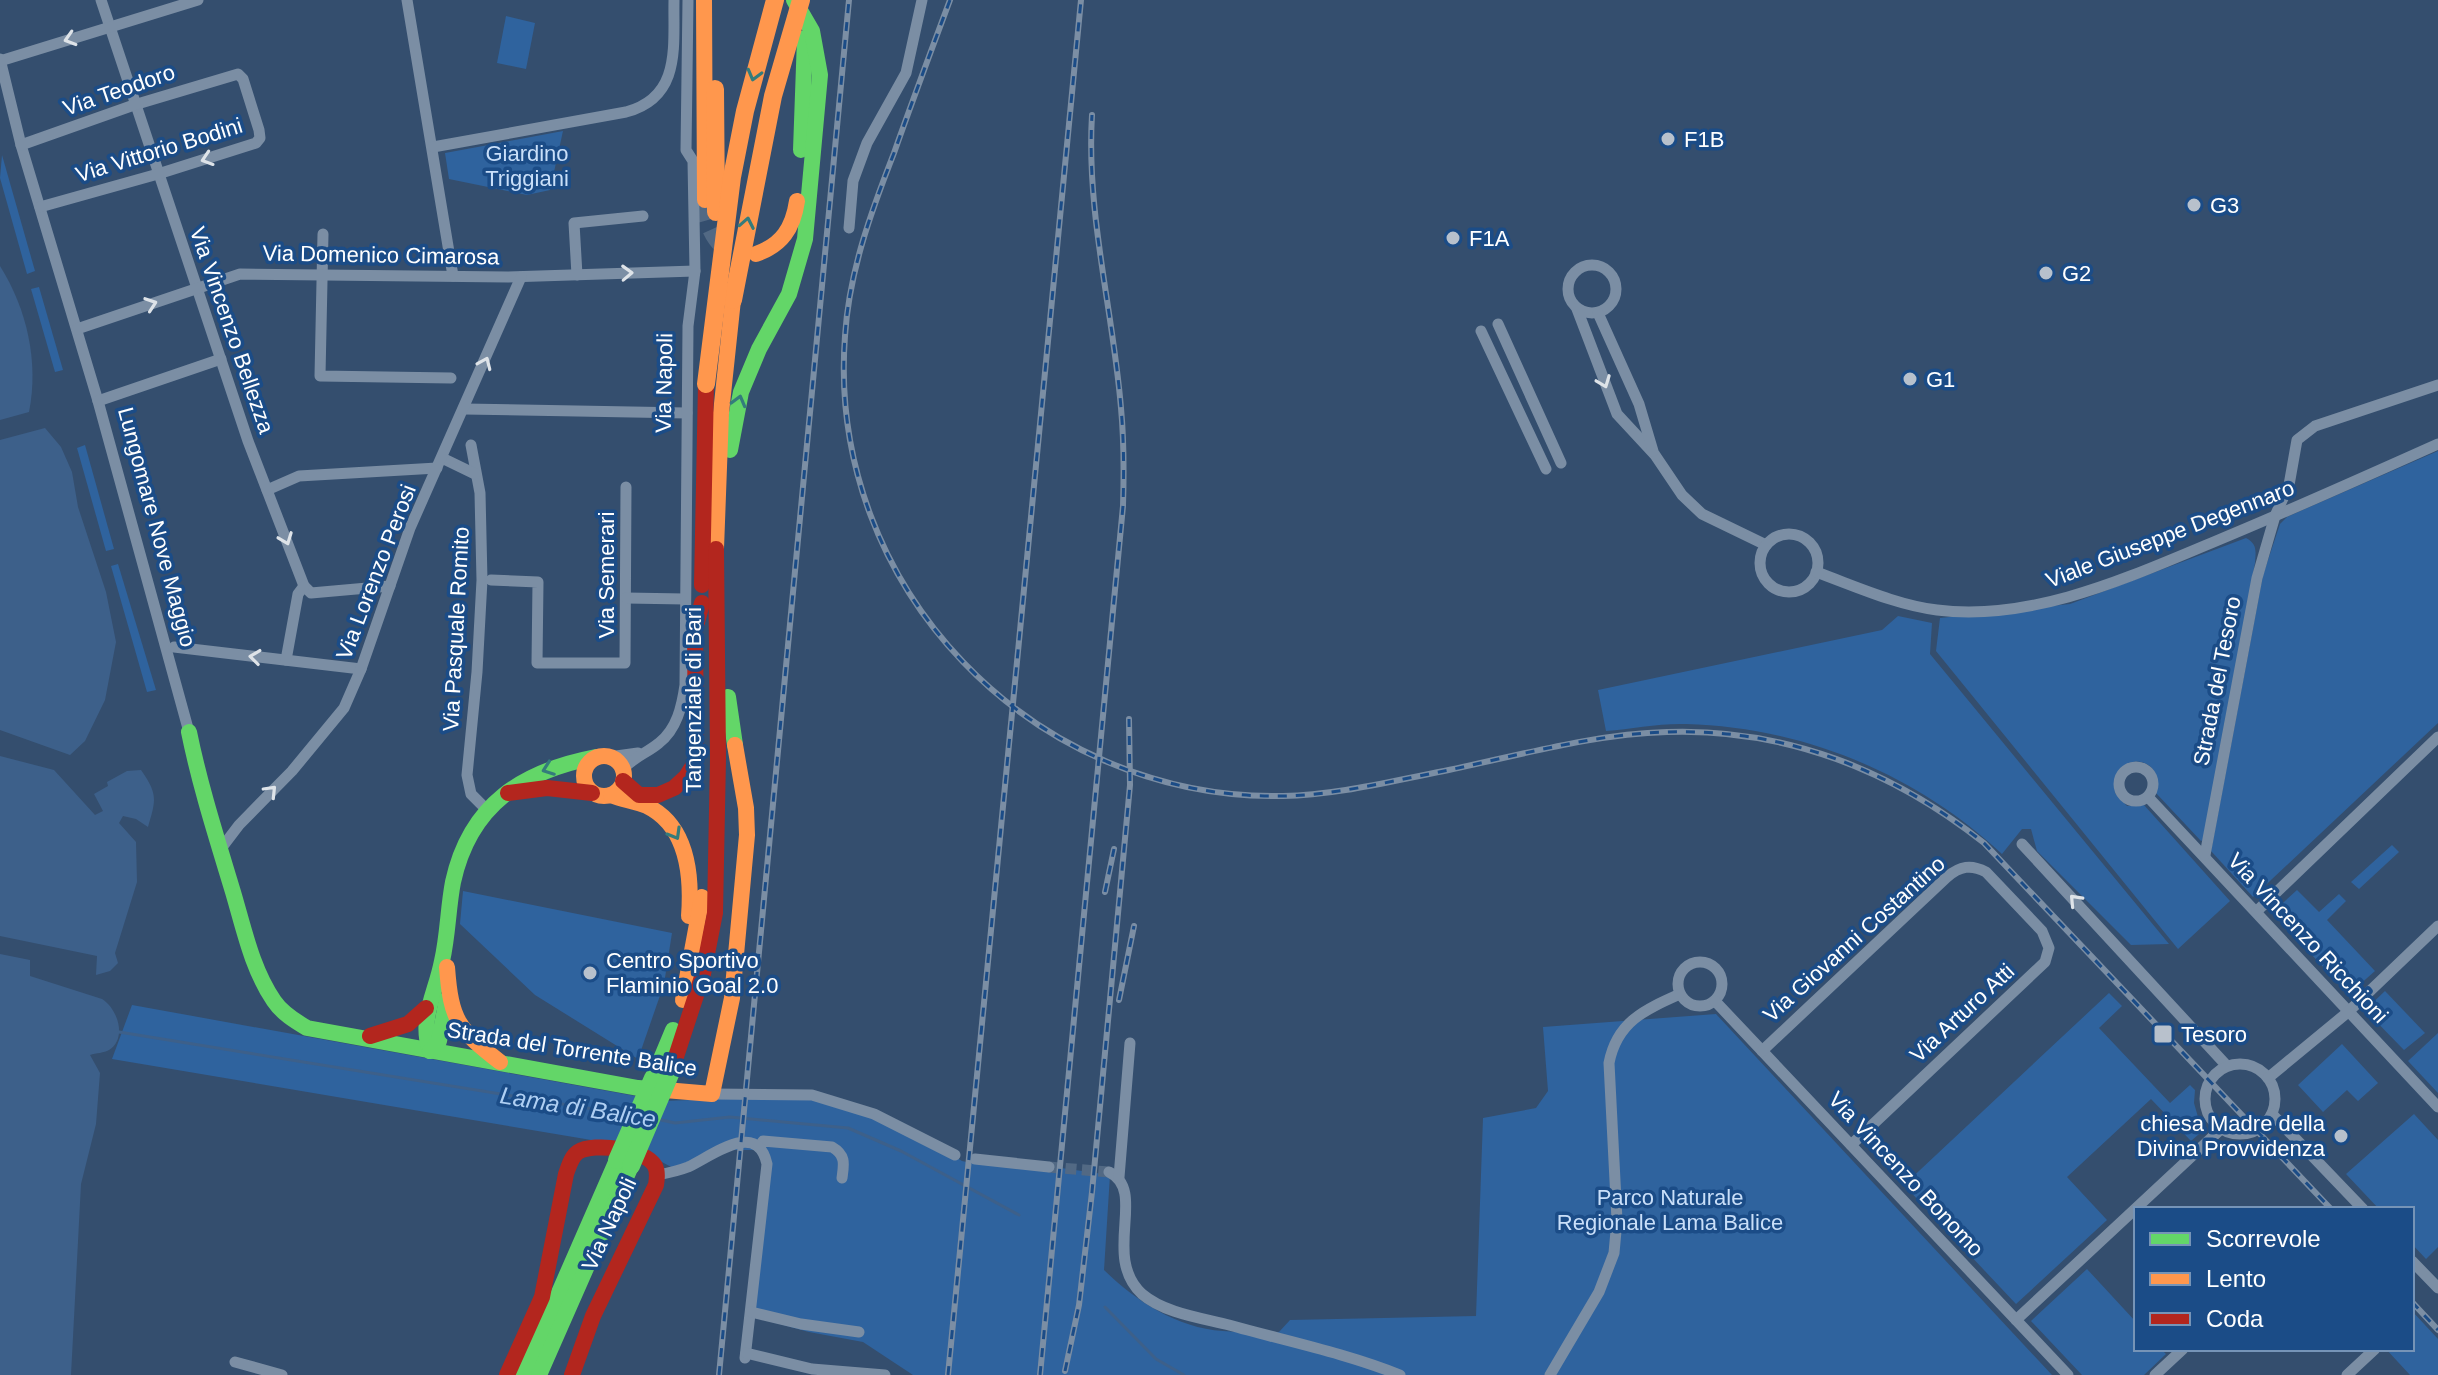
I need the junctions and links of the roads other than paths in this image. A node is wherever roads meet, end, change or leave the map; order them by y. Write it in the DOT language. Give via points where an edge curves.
graph roads {
  1 [pos="101,0"];
  2 [pos="198,0"];
  3 [pos="407,0"];
  4 [pos="674,0"];
  5 [pos="688,0"];
  6 [pos="704,0"];
  7 [pos="714,0"];
  8 [pos="775,0"];
  9 [pos="794,0"];
  10 [pos="801,0"];
  11 [pos="811,0"];
  12 [pos="922,0"];
  13 [pos="183,2"];
  14 [pos="109,28"];
  15 [pos="0,60"];
  16 [pos="229,74"];
  17 [pos="134,105"];
  18 [pos="21,145"];
  19 [pos="433,147"];
  20 [pos="158,174"];
  21 [pos="705,200"];
  22 [pos="40,207"];
  23 [pos="643,216"];
  24 [pos="849,228"];
  25 [pos="323,234"];
  26 [pos="756,254"];
  27 [pos="695,271"];
  28 [pos="322,274"];
  29 [pos="577,275"];
  30 [pos="453,276"];
  31 [pos="521,277"];
  32 [pos="197,289"];
  33 [pos="1577,309"];
  34 [pos="1598,313"];
  35 [pos="1498,324"];
  36 [pos="77,329"];
  37 [pos="1481,331"];
  38 [pos="221,359"];
  39 [pos="451,378"];
  40 [pos="706,384"];
  41 [pos="2438,385"];
  42 [pos="98,401"];
  43 [pos="464,409"];
  44 [pos="687,413"];
  45 [pos="2438,444"];
  46 [pos="471,445"];
  47 [pos="1655,455"];
  48 [pos="440,463"];
  49 [pos="1561,463"];
  50 [pos="1546,469"];
  51 [pos="475,474"];
  52 [pos="626,487"];
  53 [pos="267,490"];
  54 [pos="716,504"];
  55 [pos="2275,516"];
  56 [pos="1766,545"];
  57 [pos="1816,572"];
  58 [pos="716,574"];
  59 [pos="491,580"];
  60 [pos="304,586"];
  61 [pos="390,586"];
  62 [pos="626,598"];
  63 [pos="694,601"];
  64 [pos="174,647"];
  65 [pos="286,660"];
  66 [pos="361,669"];
  67 [pos="189,732"];
  68 [pos="2438,737"];
  69 [pos="643,752"];
  70 [pos="612,772"];
  71 [pos="506,793"];
  72 [pos="592,793"];
  73 [pos="2148,797"];
  74 [pos="486,809"];
  75 [pos="2022,844"];
  76 [pos="220,850"];
  77 [pos="2205,855"];
  78 [pos="2012,900"];
  79 [pos="2257,911"];
  80 [pos="2438,926"];
  81 [pos="445,946"];
  82 [pos="686,987"];
  83 [pos="448,990"];
  84 [pos="1680,994"];
  85 [pos="1715,1001"];
  86 [pos="429,1003"];
  87 [pos="276,1005"];
  88 [pos="2348,1012"];
  89 [pos="363,1038"];
  90 [pos="1130,1043"];
  91 [pos="430,1051"];
  92 [pos="1762,1051"];
  93 [pos="501,1063"];
  94 [pos="2227,1066"];
  95 [pos="2268,1078"];
  96 [pos="712,1094"];
  97 [pos="2438,1107"];
  98 [pos="2272,1114"];
  99 [pos="2221,1129"];
  100 [pos="1851,1145"];
  101 [pos="759,1147"];
  102 [pos="955,1155"];
  103 [pos="975,1159"];
  104 [pos="624,1163"];
  105 [pos="1049,1167"];
  106 [pos="657,1175"];
  107 [pos="842,1178"];
  108 [pos="2137,1207"];
  109 [pos="2361,1207"];
  110 [pos="2134,1210"];
  111 [pos="2414,1263"];
  112 [pos="2438,1288"];
  113 [pos="751,1312"];
  114 [pos="2016,1320"];
  115 [pos="859,1332"];
  116 [pos="2181,1351"];
  117 [pos="2373,1351"];
  118 [pos="235,1362"];
  119 [pos="282,1375"];
  120 [pos="507,1375"];
  121 [pos="523,1375"];
  122 [pos="539,1375"];
  123 [pos="572,1375"];
  124 [pos="885,1375"];
  125 [pos="1400,1375"];
  126 [pos="1550,1375"];
  127 [pos="2068,1375"];
  128 [pos="2155,1375"];
  129 [pos="2347,1375"];
  1 -- 14 [label="street, Via Vincenzo Bellezza"];
  2 -- 13 [label="street"];
  3 -- 19 [label="street"];
  4 -- 19 [label="street" via="668,81 649,103 626,112"];
  5 -- 27 [label="street, Via Napoli" via="686,150 693,161"];
  6 -- 21 [label="main road"];
  7 -- 40 [label="main road, bridge" via="717,194"];
  8 -- 40 [label="main road, Tangenziale di Bari, one-way, bridge" via="737,149"];
  54 -- 9 [label="main road, one-way" via="725,483 741,392 789,294 805,239 820,75 812,31"];
  54 -- 10 [label="main road, Tangenziale di Bari, one-way, bridge" via="733,300 773,96"];
  11 -- 26 [label="main road" via="795,220 776,247"];
  12 -- 24 [label="street" via="906,73 867,143 853,181"];
  13 -- 14 [label="street"];
  14 -- 15 [label="street, one-way"];
  14 -- 17 [label="street, Via Vincenzo Bellezza"];
  15 -- 18 [label="street, Lungomare Nove Maggio"];
  16 -- 17 [label="street, Via Teodoro"];
  16 -- 20 [label="street, Via Vittorio Bodini, one-way" via="243,79 260,138"];
  17 -- 18 [label="street, Via Teodoro"];
  17 -- 20 [label="street, Via Vincenzo Bellezza"];
  18 -- 22 [label="street, Lungomare Nove Maggio"];
  19 -- 30 [label="street"];
  20 -- 22 [label="street, Via Vittorio Bodini"];
  20 -- 32 [label="street, Via Vincenzo Bellezza"];
  22 -- 36 [label="street, Lungomare Nove Maggio"];
  23 -- 29 [label="street" via="574,223"];
  25 -- 28 [label="street"];
  29 -- 27 [label="street, Via Domenico Cimarosa, one-way"];
  27 -- 44 [label="street, Via Napoli"];
  28 -- 30 [label="street, Via Domenico Cimarosa"];
  28 -- 32 [label="street, Via Domenico Cimarosa" via="240,274"];
  28 -- 39 [label="street" via="320,376"];
  29 -- 31 [label="street, Via Domenico Cimarosa"];
  30 -- 31 [label="street, Via Domenico Cimarosa"];
  43 -- 31 [label="street, Via Lorenzo Perosi, one-way"];
  36 -- 32 [label="street, Via Domenico Cimarosa, one-way"];
  32 -- 38 [label="street, Via Vincenzo Bellezza"];
  33 -- 34 [label="street"];
  33 -- 34 [label="street" via="1568,283 1578,269 1596,265 1609,272 1617,291 1612,303"];
  33 -- 47 [label="street, one-way" via="1617,414"];
  34 -- 47 [label="street" via="1634,391"];
  35 -- 49 [label="street"];
  36 -- 42 [label="street, Lungomare Nove Maggio"];
  37 -- 50 [label="street"];
  38 -- 42 [label="street"];
  38 -- 53 [label="street, Via Vincenzo Bellezza"];
  40 -- 63 [label="main road, Tangenziale di Bari"];
  41 -- 55 [label="street, Strada del Tesoro" via="2315,426 2297,440 2289,485"];
  42 -- 67 [label="street, Lungomare Nove Maggio"];
  43 -- 44 [label="street"];
  43 -- 48 [label="street, Via Lorenzo Perosi"];
  44 -- 63 [label="street, Via Napoli"];
  45 -- 55 [label="street, Viale Giuseppe Degennaro"];
  46 -- 51 [label="street, Via Pasquale Romito"];
  47 -- 56 [label="street" via="1702,514"];
  48 -- 51 [label="street"];
  48 -- 53 [label="street" via="299,476"];
  48 -- 61 [label="street, Via Lorenzo Perosi"];
  51 -- 74 [label="street, Via Pasquale Romito" via="482,580 467,775 471,794"];
  52 -- 62 [label="street, Via Semerari"];
  53 -- 60 [label="street, Via Vincenzo Bellezza, one-way"];
  54 -- 58 [label="main road, Tangenziale di Bari"];
  55 -- 57 [label="street, Viale Giuseppe Degennaro" via="2083,591 1995,612 1908,605"];
  55 -- 77 [label="street, Strada del Tesoro" via="2257,578"];
  56 -- 57 [label="street" via="1787,534 1802,538 1814,549"];
  56 -- 57 [label="street" via="1761,572 1772,587 1798,591"];
  58 -- 96 [label="main road" via="747,835 731,1009"];
  58 -- 104 [label="main road, Tangenziale di Bari, bridge" via="717,884 710,946 671,1072"];
  59 -- 62 [label="street, Via Semerari" via="538,582 537,663 625,663"];
  60 -- 61 [label="street" via="311,593"];
  60 -- 65 [label="street"];
  61 -- 66 [label="street, Via Lorenzo Perosi"];
  62 -- 63 [label="street"];
  63 -- 69 [label="street, Via Napoli" via="681,708 673,727"];
  63 -- 70 [label="main road" via="696,761 682,783 662,794 639,795"];
  63 -- 82 [label="main road, Tangenziale di Bari" via="705,847 700,916"];
  65 -- 64 [label="street, one-way"];
  65 -- 66 [label="street"];
  76 -- 66 [label="street, Via Lorenzo Perosi, one-way" via="344,708"];
  67 -- 76 [label="main road, Lungomare Nove Maggio"];
  68 -- 79 [label="street"];
  69 -- 70 [label="street, Via Napoli"];
  69 -- 70 [label="street"];
  70 -- 71 [label="main road, one-way" via="569,761 538,772"];
  70 -- 72 [label="main road" via="605,797"];
  70 -- 72 [label="main road" via="587,765 583,777"];
  70 -- 82 [label="main road, one-way" via="658,812 686,854 691,881"];
  71 -- 72 [label="main road" via="547,788"];
  71 -- 74 [label="main road"];
  73 -- 77 [label="street, Via Vincenzo Ricchioni"];
  74 -- 81 [label="main road" via="457,868"];
  94 -- 75 [label="street, one-way"];
  76 -- 87 [label="main road, Lungomare Nove Maggio" via="251,949"];
  77 -- 79 [label="street, Via Vincenzo Ricchioni"];
  78 -- 92 [label="street, Via Giovanni Costantino" via="1986,872 1964,866 1955,870"];
  78 -- 100 [label="street, Via Arturo Atti" via="2047,940 2045,962"];
  79 -- 88 [label="street, Via Vincenzo Ricchioni"];
  80 -- 88 [label="street"];
  81 -- 83 [label="main road"];
  81 -- 86 [label="main road"];
  82 -- 104 [label="main road, Tangenziale di Bari, bridge"];
  83 -- 91 [label="main road" via="439,1041"];
  83 -- 93 [label="main road" via="459,1028"];
  84 -- 85 [label="street" via="1696,1006"];
  84 -- 85 [label="street" via="1681,971 1701,961 1716,967 1723,980"];
  84 -- 126 [label="street" via="1623,1027 1612,1044 1614,1253 1599,1292"];
  85 -- 92 [label="street, Via Vincenzo Bonomo"];
  86 -- 89 [label="main road" via="419,1018 401,1028"];
  86 -- 91 [label="main road" via="423,1037"];
  87 -- 89 [label="main road, Strada del Torrente Balice" via="307,1028"];
  88 -- 95 [label="street"];
  88 -- 97 [label="street, Via Vincenzo Ricchioni"];
  89 -- 91 [label="main road, Strada del Torrente Balice"];
  90 -- 125 [label="street" via="1114,1174 1127,1191 1122,1255 1141,1293 1186,1314"];
  91 -- 93 [label="main road, Strada del Torrente Balice"];
  92 -- 100 [label="street, Via Vincenzo Bonomo"];
  93 -- 96 [label="main road, Strada del Torrente Balice" via="638,1088"];
  94 -- 95 [label="street" via="2250,1065"];
  94 -- 99 [label="street" via="2211,1079 2205,1100"];
  95 -- 98 [label="street" via="2275,1095"];
  96 -- 102 [label="street, Strada del Torrente Balice" via="812,1095 874,1114"];
  98 -- 99 [label="street" via="2249,1133"];
  98 -- 109 [label="street"];
  99 -- 108 [label="street"];
  100 -- 114 [label="street, Via Vincenzo Bonomo"];
  101 -- 106 [label="street" via="730,1144 689,1166"];
  101 -- 107 [label="street" via="763,1141 832,1147 841,1152"];
  101 -- 113 [label="street" via="767,1164"];
  103 -- 105 [label="street"];
  104 -- 121 [label="main road, Tangenziale di Bari"];
  104 -- 122 [label="main road, Tangenziale di Bari"];
  106 -- 120 [label="main road, Via Napoli" via="649,1158 631,1151 590,1148 571,1159 542,1297"];
  106 -- 123 [label="main road, Via Napoli"];
  110 -- 114 [label="street"];
  111 -- 112 [label="street"];
  113 -- 115 [label="street"];
  113 -- 124 [label="street" via="746,1356"];
  114 -- 127 [label="street, Via Vincenzo Bonomo"];
  116 -- 128 [label="street"];
  117 -- 129 [label="street"];
  118 -- 119 [label="street"];
}
